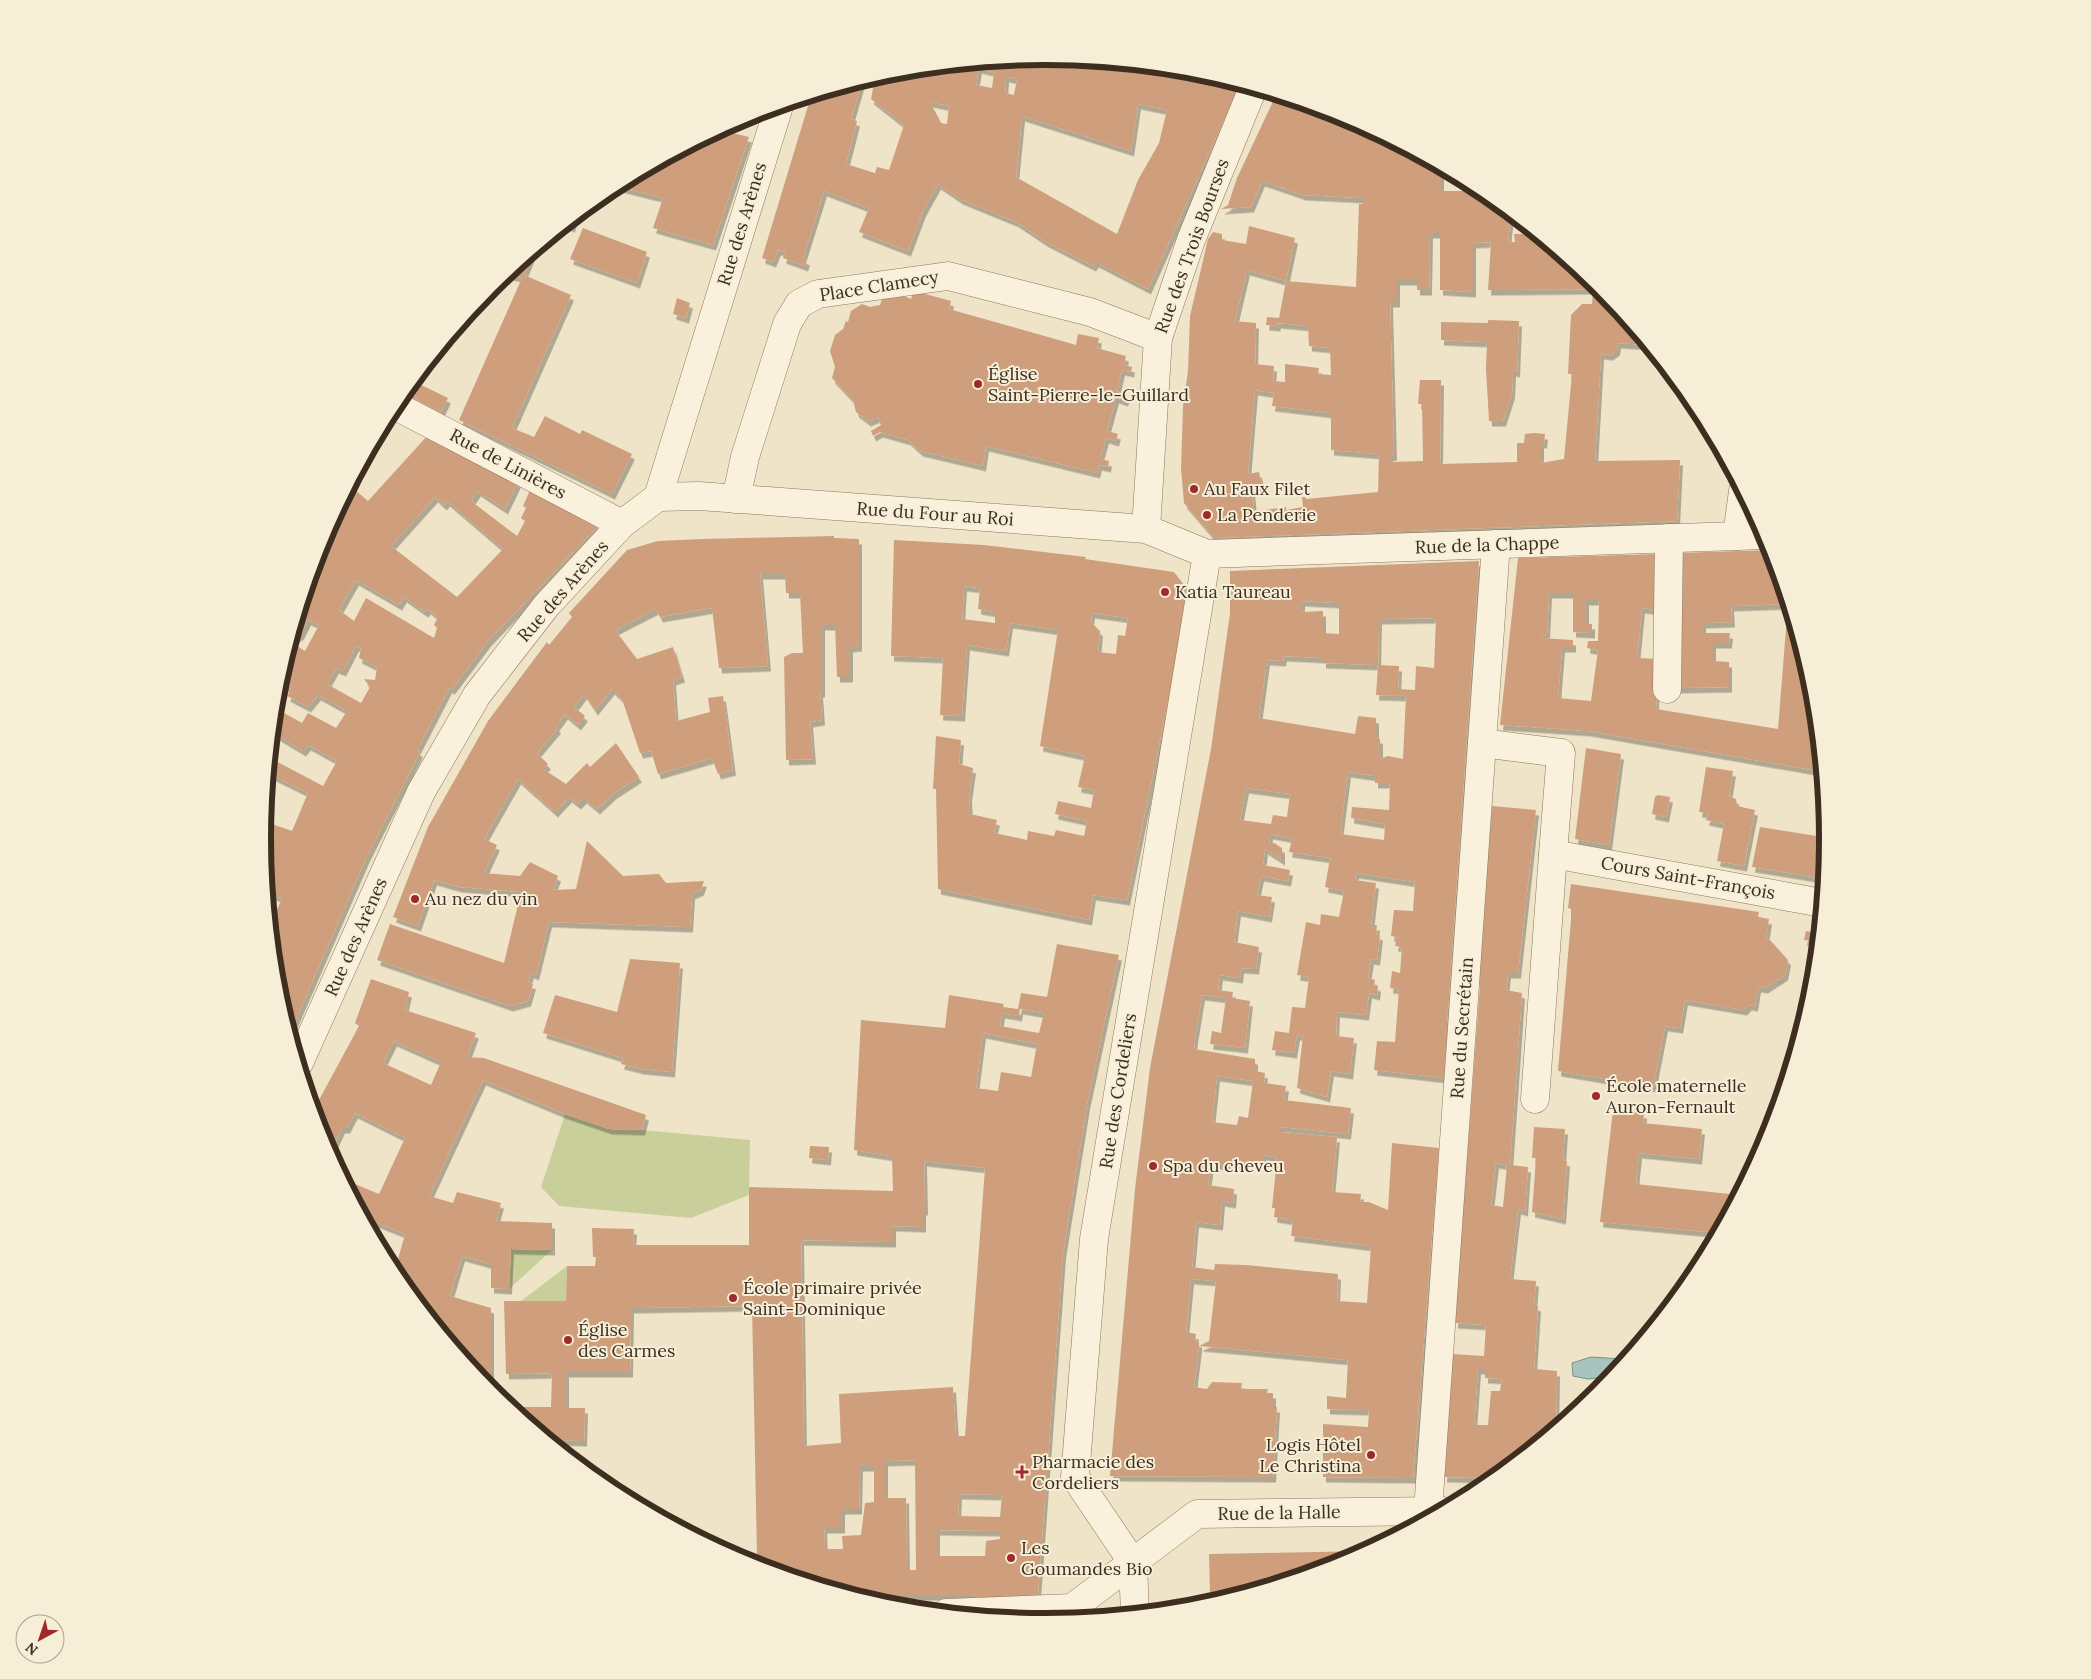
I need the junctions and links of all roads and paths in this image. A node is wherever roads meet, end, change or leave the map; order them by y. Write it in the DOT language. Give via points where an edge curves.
graph roads {
  1 [pos="1250,92"];
  2 [pos="777,114"];
  3 [pos="1158,338"];
  4 [pos="402,408"];
  5 [pos="658,496"];
  6 [pos="736,499"];
  7 [pos="1742,501"];
  8 [pos="622,524"];
  9 [pos="1146,530"];
  10 [pos="1757,535"];
  11 [pos="1737,536"];
  12 [pos="1669,538"];
  13 [pos="1496,544"];
  14 [pos="1207,554"];
  15 [pos="1667,689"];
  16 [pos="1482,743"];
  17 [pos="1553,854"];
  18 [pos="1817,902"];
  19 [pos="302,1056"];
  20 [pos="1535,1099"];
  21 [pos="1435,1509"];
  22 [pos="1431,1511"];
  23 [pos="1133,1563"];
  24 [pos="1136,1608"];
  25 [pos="988,1611"];
  1 -- 3 [label="street, Rue des Trois Bourses" via="1190,240"];
  2 -- 5 [label="street, Rue des Arènes"];
  3 -- 6 [label="street, Place Clamecy" via="1090,312 948,276 818,294 799,304 787,324 745,457"];
  3 -- 9 [label="street, Rue des Trois Bourses"];
  4 -- 8 [label="street, Rue de Linières"];
  5 -- 6 [label="street, Rue du Four au Roi"];
  5 -- 8 [label="street, Rue des Arènes"];
  6 -- 9 [label="street, Rue du Four au Roi"];
  7 -- 11 [label="street"];
  8 -- 19 [label="street, Rue des Arènes" via="546,606 477,695 421,792"];
  9 -- 14 [label="street, Rue du Four au Roi"];
  10 -- 11 [label="street, Rue de la Chappe"];
  11 -- 12 [label="street, Rue de la Chappe"];
  12 -- 13 [label="street, Rue de la Chappe"];
  12 -- 15 [label="street"];
  13 -- 14 [label="street, Rue de la Chappe"];
  13 -- 16 [label="street, Rue du Secrétain"];
  14 -- 23 [label="street, Rue des Cordeliers" via="1094,1240 1074,1478"];
  16 -- 17 [label="street" via="1560,753"];
  16 -- 21 [label="street, Rue du Secrétain"];
  17 -- 18 [label="street, Cours Saint-François"];
  17 -- 20 [label="street"];
  22 -- 23 [label="street, Rue de la Halle" via="1197,1514"];
  23 -- 24 [label="street"];
  23 -- 25 [label="street, Rue de la Halle" via="1072,1608"];
}
